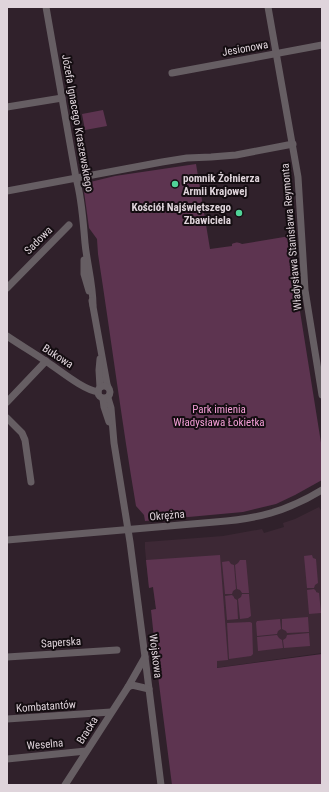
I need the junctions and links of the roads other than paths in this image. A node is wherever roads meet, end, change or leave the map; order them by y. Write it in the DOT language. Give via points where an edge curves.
graph roads {
  1 [pos="46,7"];
  2 [pos="268,7"];
  3 [pos="322,45"];
  4 [pos="277,54"];
  5 [pos="172,73"];
  6 [pos="62,98"];
  7 [pos="7,107"];
  8 [pos="293,144"];
  9 [pos="76,178"];
  10 [pos="7,191"];
  11 [pos="69,225"];
  12 [pos="7,288"];
  13 [pos="7,336"];
  14 [pos="46,361"];
  15 [pos="320,366"];
  16 [pos="102,389"];
  17 [pos="322,395"];
  18 [pos="105,398"];
  19 [pos="7,402"];
  20 [pos="7,418"];
  21 [pos="31,482"];
  22 [pos="322,490"];
  23 [pos="128,530"];
  24 [pos="7,540"];
  25 [pos="117,650"];
  26 [pos="145,656"];
  27 [pos="7,657"];
  28 [pos="128,687"];
  29 [pos="149,688"];
  30 [pos="111,712"];
  31 [pos="7,719"];
  32 [pos="86,751"];
  33 [pos="7,759"];
  34 [pos="65,785"];
  35 [pos="161,785"];
  1 -- 6 [label="street, Józefa Ignacego Kraszewskiego"];
  2 -- 4 [label="street, Władysława Stanisława Reymonta"];
  3 -- 4 [label="street, Jesionowa"];
  4 -- 5 [label="street, Jesionowa"];
  4 -- 8 [label="street, Władysława Stanisława Reymonta"];
  6 -- 7 [label="street"];
  6 -- 9 [label="street, Józefa Ignacego Kraszewskiego"];
  8 -- 9 [label="street" via="236,155 187,158"];
  8 -- 15 [label="street, Władysława Stanisława Reymonta" via="298,176 305,290"];
  9 -- 10 [label="street"];
  9 -- 16 [label="street, Józefa Ignacego Kraszewskiego" via="82,206 93,305 107,384"];
  11 -- 12 [label="street, Sadowa"];
  13 -- 14 [label="street, Bukowa"];
  14 -- 16 [label="street, Bukowa" via="81,385 89,389"];
  14 -- 19 [label="street"];
  15 -- 17 [label="street, Władysława Stanisława Reymonta"];
  16 -- 18 [label="street" via="99,396"];
  16 -- 18 [label="street" via="110,388 111,392"];
  18 -- 23 [label="street" via="111,408"];
  20 -- 21 [label="street" via="22,433 25,440"];
  22 -- 23 [label="street, Okrężna" via="292,506 260,516 233,521"];
  23 -- 24 [label="street, Okrężna"];
  23 -- 26 [label="street, Wojskowa"];
  25 -- 27 [label="street, Saperska"];
  26 -- 28 [label="street, Bracka"];
  26 -- 29 [label="street, Wojskowa"];
  28 -- 29 [label="street" via="132,685"];
  28 -- 30 [label="street, Bracka"];
  29 -- 35 [label="street, Wojskowa"];
  30 -- 31 [label="street, Kombatantów"];
  30 -- 32 [label="street, Bracka"];
  32 -- 33 [label="street, Weselna"];
  32 -- 34 [label="street, Bracka"];
}
